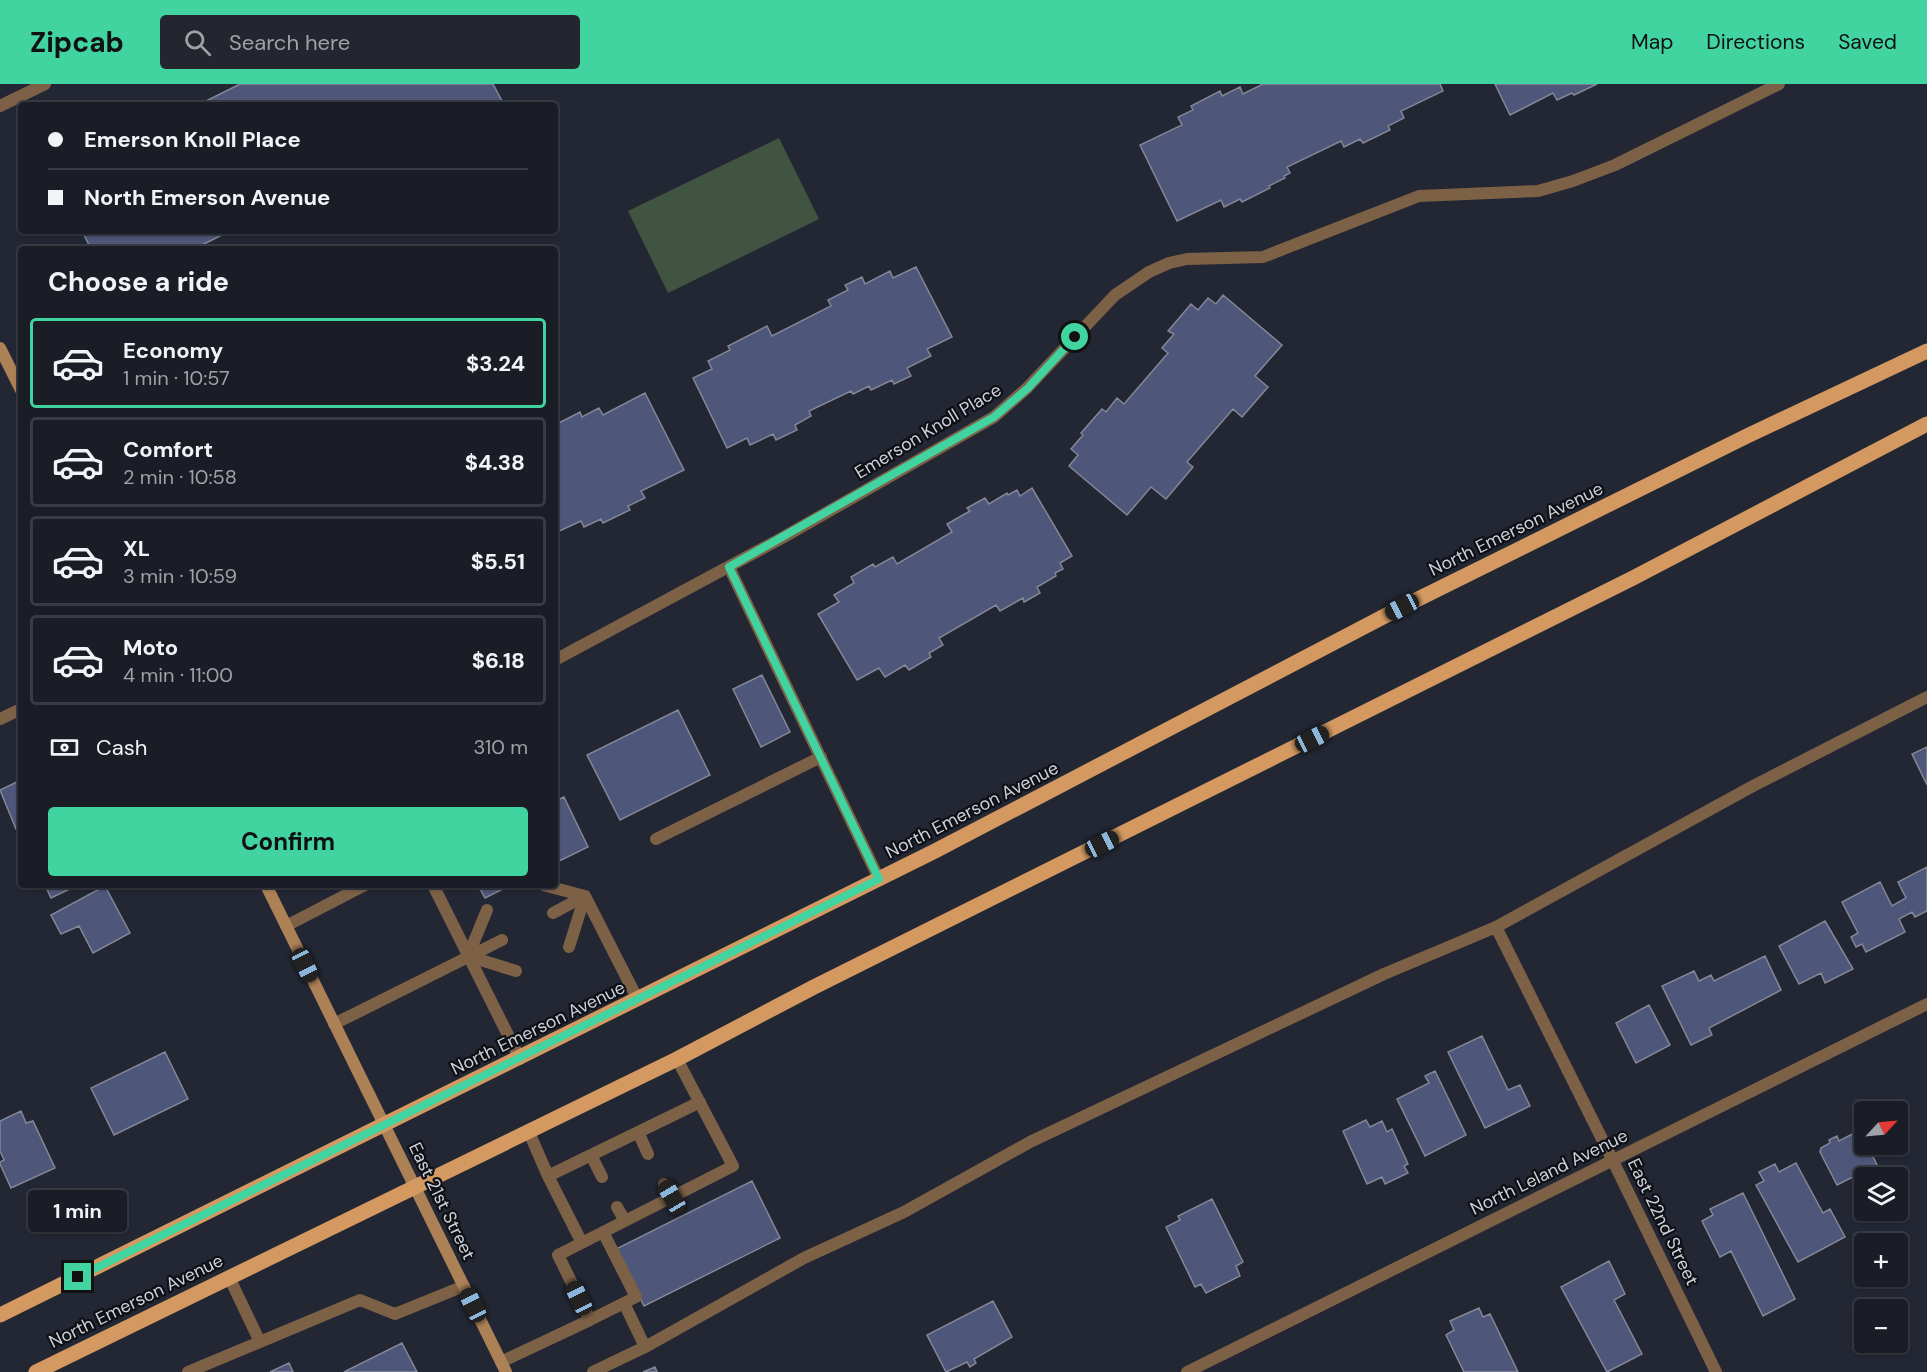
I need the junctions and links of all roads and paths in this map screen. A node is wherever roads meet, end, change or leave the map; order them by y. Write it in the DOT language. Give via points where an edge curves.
graph roads {
  1 [pos="45,84"];
  2 [pos="1779,84"];
  3 [pos="0,106"];
  4 [pos="0,348"];
  5 [pos="1927,351"];
  6 [pos="18,384"];
  7 [pos="1927,424"];
  8 [pos="729,567"];
  9 [pos="558,658"];
  10 [pos="1927,697"];
  11 [pos="18,710"];
  12 [pos="0,719"];
  13 [pos="821,757"];
  14 [pos="656,839"];
  15 [pos="879,879"];
  16 [pos="267,888"];
  17 [pos="359,888"];
  18 [pos="434,888"];
  19 [pos="554,888"];
  20 [pos="585,896"];
  21 [pos="487,910"];
  22 [pos="553,913"];
  23 [pos="286,926"];
  24 [pos="1496,927"];
  25 [pos="502,940"];
  26 [pos="569,947"];
  27 [pos="468,956"];
  28 [pos="516,971"];
  29 [pos="638,1000"];
  30 [pos="1927,1004"];
  31 [pos="334,1024"];
  32 [pos="520,1059"];
  33 [pos="677,1059"];
  34 [pos="700,1102"];
  35 [pos="384,1126"];
  36 [pos="528,1130"];
  37 [pos="638,1132"];
  38 [pos="648,1154"];
  39 [pos="591,1155"];
  40 [pos="1613,1161"];
  41 [pos="548,1176"];
  42 [pos="602,1177"];
  43 [pos="664,1184"];
  44 [pos="415,1186"];
  45 [pos="672,1197"];
  46 [pos="617,1207"];
  47 [pos="625,1221"];
  48 [pos="603,1232"];
  49 [pos="582,1243"];
  50 [pos="229,1276"];
  51 [pos="464,1286"];
  52 [pos="624,1303"];
  53 [pos="0,1315"];
  54 [pos="590,1320"];
  55 [pos="260,1342"];
  56 [pos="645,1347"];
  57 [pos="503,1367"];
  58 [pos="36,1372"];
  59 [pos="188,1372"];
  60 [pos="593,1372"];
  61 [pos="1187,1372"];
  62 [pos="1716,1372"];
  1 -- 3 [label="street"];
  2 -- 8 [label="street, Emerson Knoll Place" via="1615,165 1572,182 1538,191 1419,196 1263,257 1187,259 1149,272 1115,295 1028,388 994,417"];
  4 -- 6 [label="main road"];
  5 -- 15 [label="main road, North Emerson Avenue" via="1402,607"];
  7 -- 33 [label="main road, North Emerson Avenue" via="1633,578"];
  8 -- 9 [label="street, Emerson Knoll Place"];
  8 -- 13 [label="street"];
  10 -- 24 [label="street" via="1753,786"];
  11 -- 12 [label="street"];
  13 -- 14 [label="street"];
  13 -- 15 [label="street"];
  15 -- 29 [label="main road, North Emerson Avenue"];
  16 -- 23 [label="main road, East 21st Street"];
  17 -- 23 [label="street"];
  18 -- 27 [label="street"];
  19 -- 20 [label="street"];
  20 -- 22 [label="street"];
  20 -- 26 [label="street"];
  20 -- 29 [label="street"];
  21 -- 27 [label="street"];
  23 -- 31 [label="main road, East 21st Street"];
  24 -- 40 [label="street, East 22nd Street"];
  24 -- 56 [label="street" via="1384,974 1030,1142 904,1212 804,1258"];
  25 -- 27 [label="street"];
  27 -- 28 [label="street"];
  27 -- 31 [label="street"];
  27 -- 32 [label="street"];
  29 -- 32 [label="main road, North Emerson Avenue"];
  30 -- 40 [label="street, North Leland Avenue"];
  31 -- 35 [label="main road, East 21st Street"];
  32 -- 35 [label="main road, North Emerson Avenue"];
  33 -- 34 [label="street"];
  33 -- 36 [label="main road, North Emerson Avenue"];
  34 -- 37 [label="street"];
  34 -- 45 [label="street" via="733,1166"];
  35 -- 44 [label="main road, East 21st Street"];
  35 -- 53 [label="main road, North Emerson Avenue"];
  36 -- 41 [label="street"];
  36 -- 44 [label="main road, North Emerson Avenue"];
  37 -- 38 [label="street"];
  37 -- 39 [label="street"];
  39 -- 41 [label="street"];
  39 -- 42 [label="street"];
  40 -- 61 [label="street, North Leland Avenue"];
  40 -- 62 [label="street, East 22nd Street"];
  41 -- 49 [label="street"];
  43 -- 45 [label="street"];
  44 -- 50 [label="main road, North Emerson Avenue"];
  44 -- 51 [label="main road, East 21st Street"];
  45 -- 47 [label="street"];
  46 -- 47 [label="street"];
  47 -- 48 [label="street"];
  48 -- 49 [label="street"];
  48 -- 52 [label="street" via="636,1297"];
  49 -- 54 [label="street" via="558,1255"];
  50 -- 55 [label="street"];
  50 -- 58 [label="main road, North Emerson Avenue"];
  51 -- 55 [label="street" via="395,1314 360,1300"];
  51 -- 57 [label="main road, East 21st Street"];
  52 -- 54 [label="street"];
  52 -- 56 [label="street"];
  54 -- 57 [label="street"];
  55 -- 59 [label="street"];
  56 -- 60 [label="street"];
}
